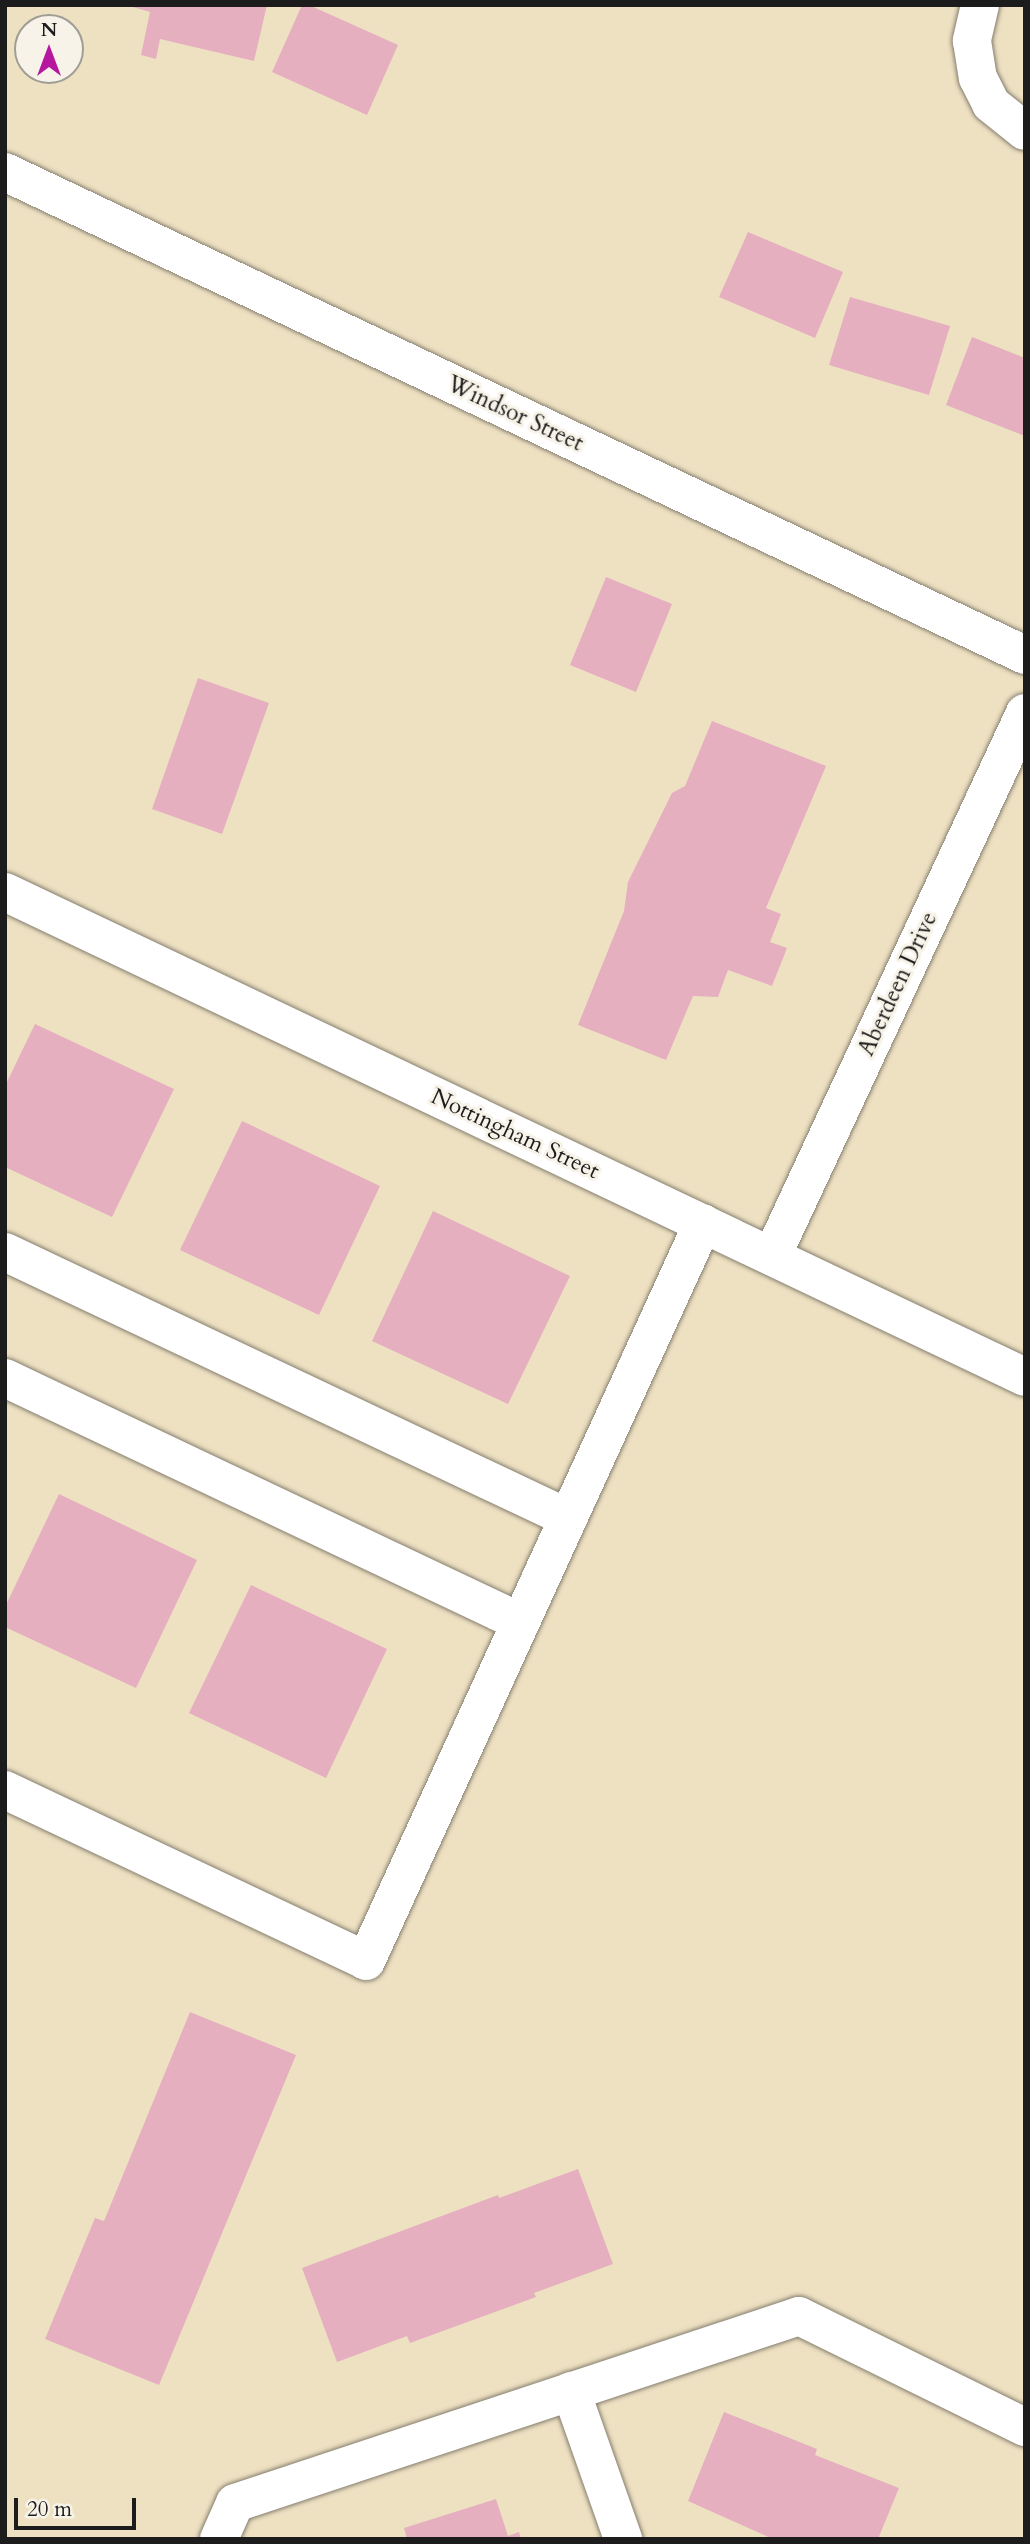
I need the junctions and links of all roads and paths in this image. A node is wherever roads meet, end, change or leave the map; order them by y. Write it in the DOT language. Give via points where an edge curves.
graph roads {
  1 [pos="980,5"];
  2 [pos="1025,131"];
  3 [pos="5,172"];
  4 [pos="1025,655"];
  5 [pos="1025,713"];
  6 [pos="5,892"];
  7 [pos="703,1223"];
  8 [pos="5,1252"];
  9 [pos="772,1256"];
  10 [pos="1025,1377"];
  11 [pos="5,1378"];
  12 [pos="568,1518"];
  13 [pos="520,1622"];
  14 [pos="5,1790"];
  15 [pos="571,2391"];
  16 [pos="1025,2427"];
  17 [pos="219,2539"];
  18 [pos="623,2539"];
  1 -- 2 [label="street" via="972,41 978,78 991,104"];
  3 -- 4 [label="street, Windsor Street"];
  5 -- 9 [label="street, Aberdeen Drive"];
  6 -- 7 [label="street, Nottingham Street"];
  7 -- 9 [label="street, Nottingham Street"];
  7 -- 12 [label="street"];
  8 -- 12 [label="street"];
  9 -- 10 [label="street, Nottingham Street"];
  11 -- 13 [label="street"];
  12 -- 13 [label="street"];
  13 -- 14 [label="street" via="366,1961"];
  15 -- 16 [label="street" via="799,2316"];
  15 -- 17 [label="street" via="235,2503"];
  15 -- 18 [label="street"];
}
